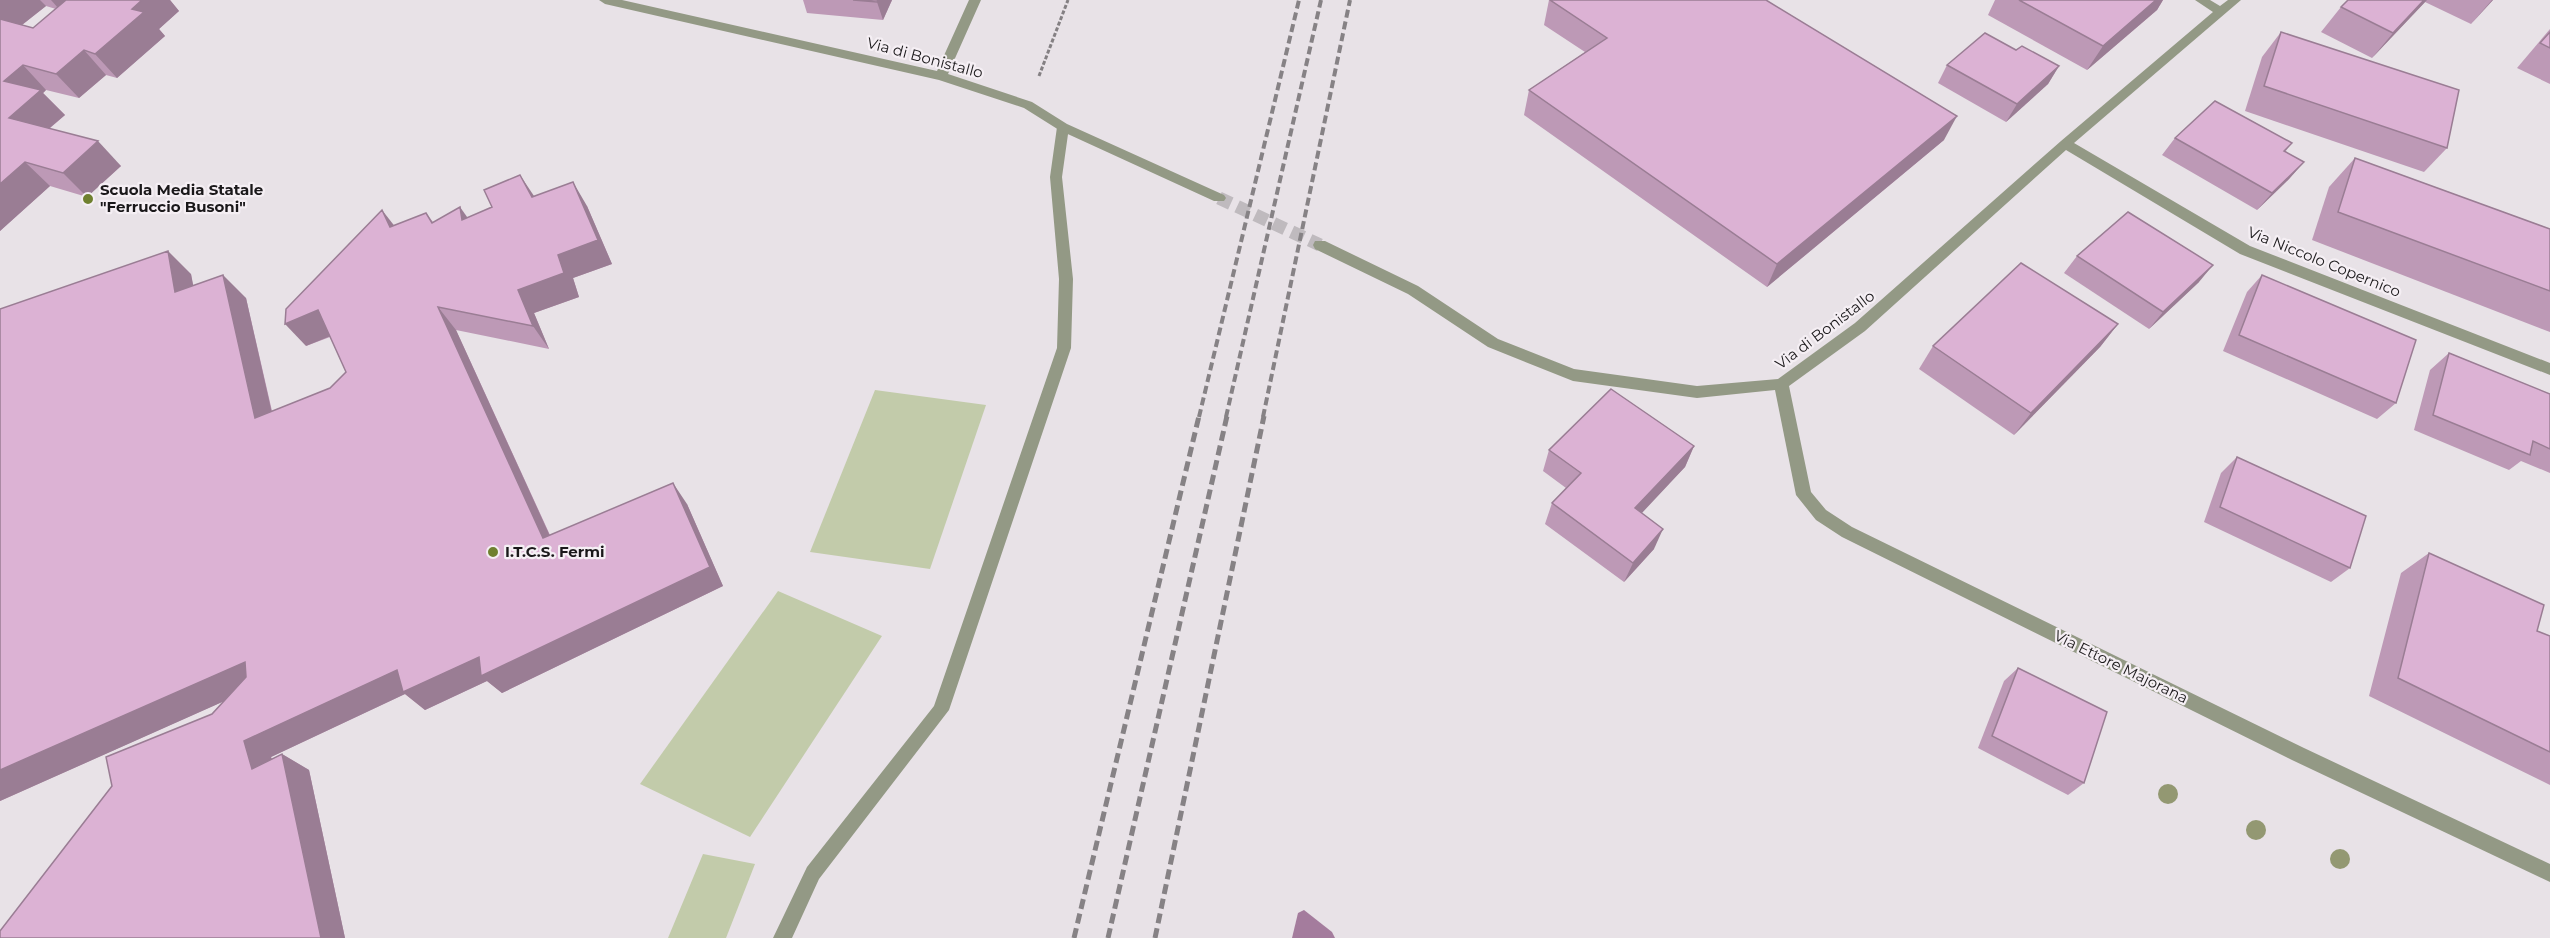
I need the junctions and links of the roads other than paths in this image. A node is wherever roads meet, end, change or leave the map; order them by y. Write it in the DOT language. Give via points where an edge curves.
graph roads {
  1 [pos="605,0"];
  2 [pos="975,0"];
  3 [pos="2201,0"];
  4 [pos="2235,0"];
  5 [pos="2221,12"];
  6 [pos="941,76"];
  7 [pos="1064,127"];
  8 [pos="2065,144"];
  9 [pos="1219,198"];
  10 [pos="1320,245"];
  11 [pos="2550,369"];
  12 [pos="1781,384"];
  13 [pos="2550,873"];
  14 [pos="782,938"];
  1 -- 6 [label="street, Via di Bonistallo"];
  2 -- 6 [label="street"];
  3 -- 5 [label="street"];
  4 -- 5 [label="street, Via di Bonistallo"];
  5 -- 8 [label="street, Via di Bonistallo"];
  6 -- 7 [label="street, Via di Bonistallo" via="1028,105"];
  7 -- 9 [label="street, Via di Bonistallo"];
  7 -- 14 [label="street" via="1056,177 1066,279 1064,348 941,710 813,873"];
  8 -- 11 [label="street, Via Niccolo Copernico" via="2245,250"];
  8 -- 12 [label="street, Via di Bonistallo" via="1860,327"];
  10 -- 12 [label="street, Via di Bonistallo" via="1413,290 1493,343 1573,375 1697,392"];
  12 -- 13 [label="street, Via Ettore Majorana" via="1804,495 1821,515 1846,532"];
}
